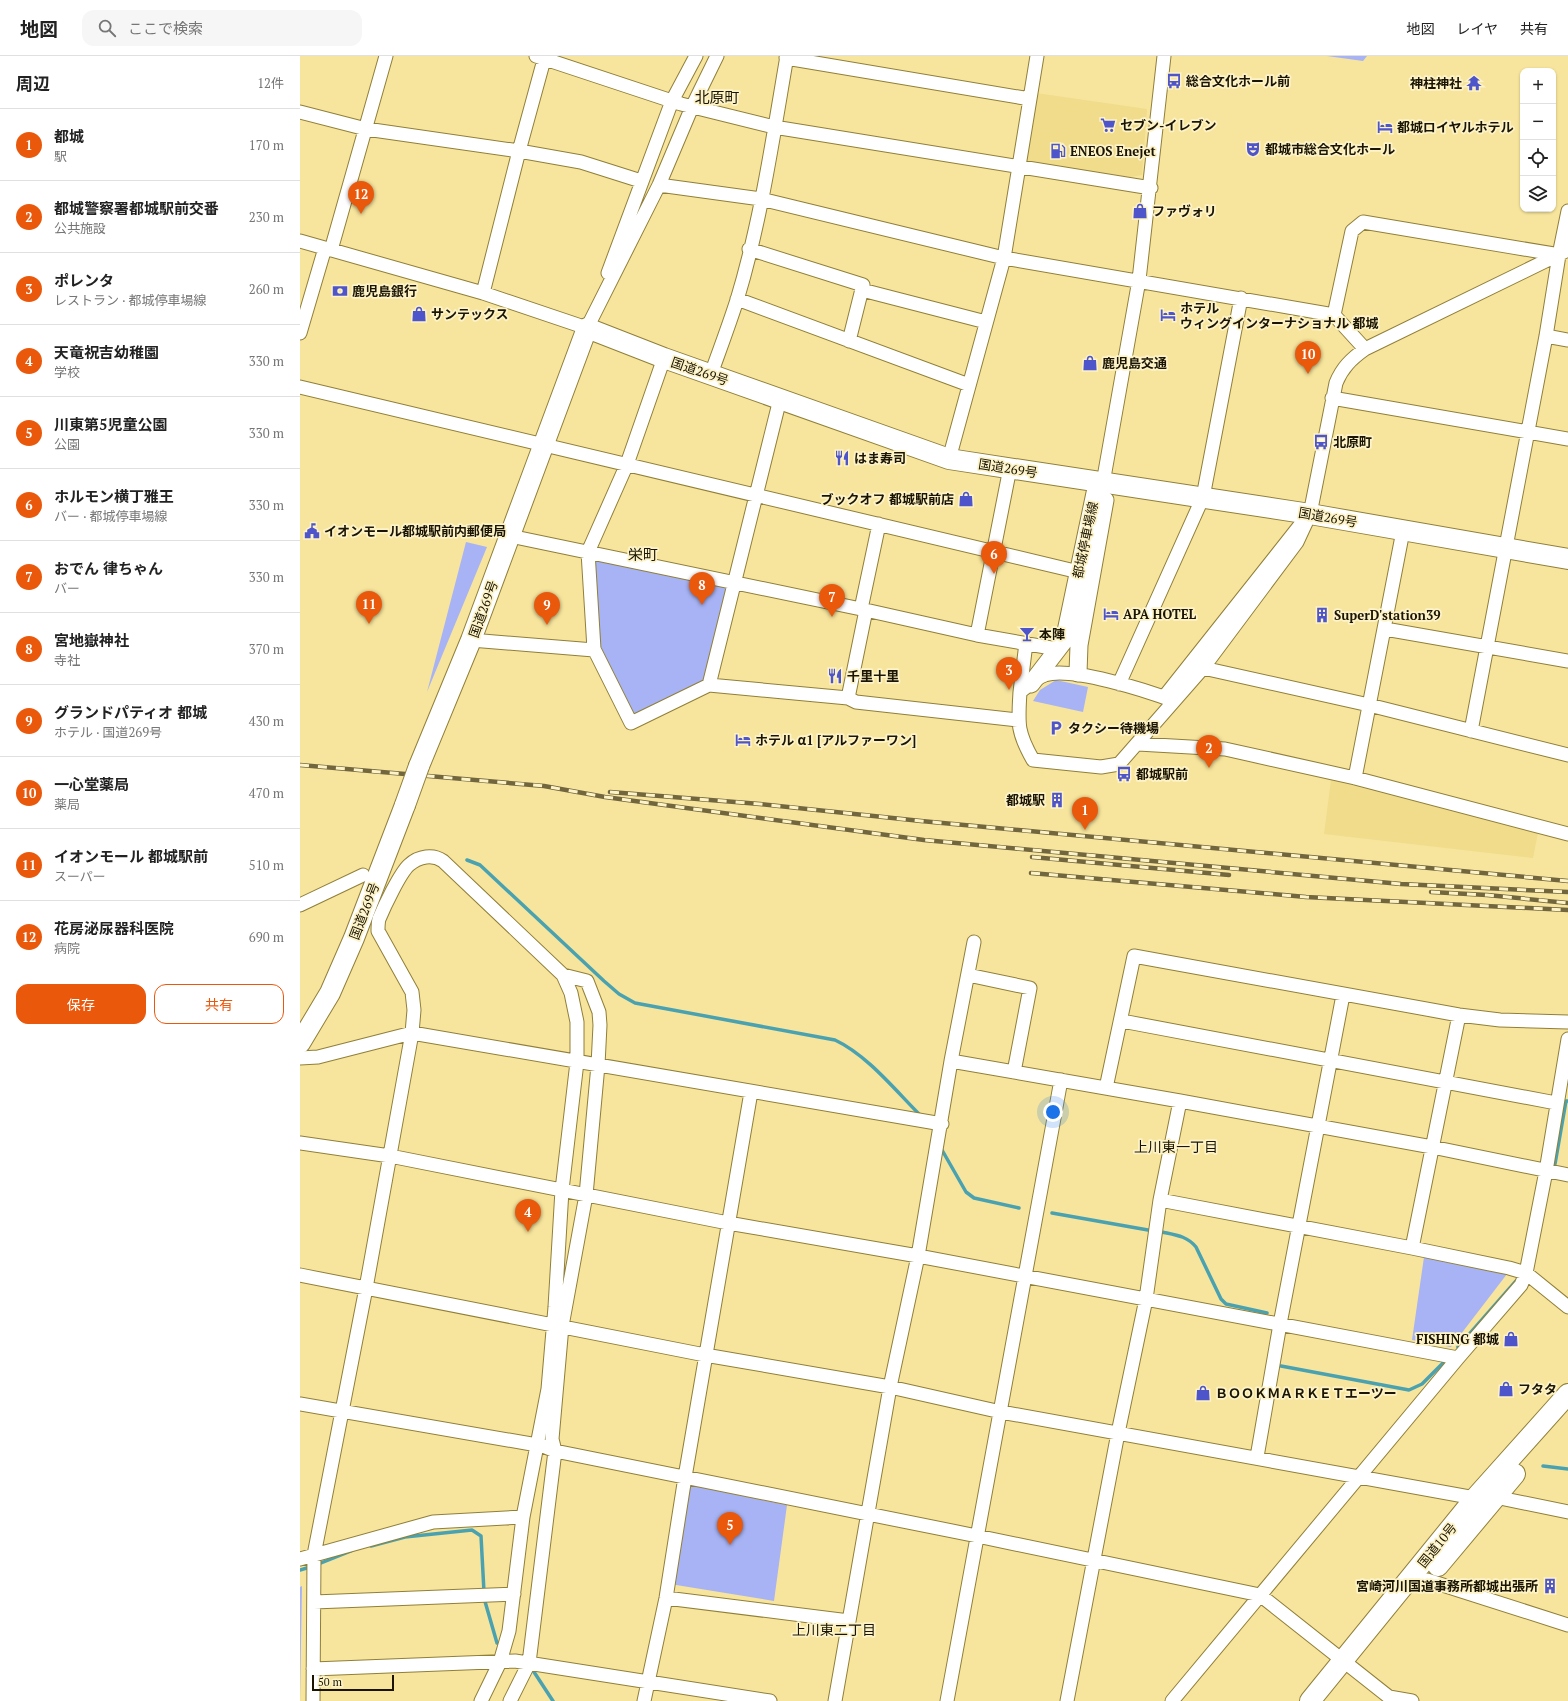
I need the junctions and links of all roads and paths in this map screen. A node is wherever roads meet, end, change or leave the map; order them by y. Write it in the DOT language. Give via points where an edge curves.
graph roads {
  1 [pos="386,56"];
  2 [pos="696,56"];
  3 [pos="717,56"];
  4 [pos="1037,56"];
  5 [pos="1164,56"];
  6 [pos="542,57"];
  7 [pos="786,57"];
  8 [pos="1030,99"];
  9 [pos="672,102"];
  10 [pos="692,107"];
  11 [pos="300,112"];
  12 [pos="774,127"];
  13 [pos="366,129"];
  14 [pos="519,151"];
  15 [pos="1019,167"];
  16 [pos="641,181"];
  17 [pos="659,186"];
  18 [pos="1151,188"];
  19 [pos="761,199"];
  20 [pos="1568,211"];
  21 [pos="300,241"];
  22 [pos="328,249"];
  23 [pos="749,249"];
  24 [pos="1565,254"];
  25 [pos="1004,258"];
  26 [pos="1139,280"];
  27 [pos="862,290"];
  28 [pos="483,293"];
  29 [pos="1241,298"];
  30 [pos="737,299"];
  31 [pos="1334,315"];
  32 [pos="986,322"];
  33 [pos="587,328"];
  34 [pos="300,333"];
  35 [pos="1546,336"];
  36 [pos="1568,340"];
  37 [pos="849,341"];
  38 [pos="1365,349"];
  39 [pos="664,358"];
  40 [pos="711,374"];
  41 [pos="969,386"];
  42 [pos="300,387"];
  43 [pos="1332,398"];
  44 [pos="780,399"];
  45 [pos="1528,431"];
  46 [pos="1568,438"];
  47 [pos="543,445"];
  48 [pos="948,459"];
  49 [pos="627,464"];
  50 [pos="1010,468"];
  51 [pos="1103,483"];
  52 [pos="756,494"];
  53 [pos="1203,497"];
  54 [pos="1310,514"];
  55 [pos="879,524"];
  56 [pos="1403,531"];
  57 [pos="510,536"];
  58 [pos="1505,549"];
  59 [pos="993,551"];
  60 [pos="588,552"];
  61 [pos="1568,559"];
  62 [pos="1079,572"];
  63 [pos="734,583"];
  64 [pos="864,609"];
  65 [pos="1385,629"];
  66 [pos="977,635"];
  67 [pos="471,640"];
  68 [pos="1026,643"];
  69 [pos="1486,648"];
  70 [pos="1057,649"];
  71 [pos="594,650"];
  72 [pos="1568,661"];
  73 [pos="1203,668"];
  74 [pos="1078,673"];
  75 [pos="1119,684"];
  76 [pos="709,685"];
  77 [pos="1025,688"];
  78 [pos="848,698"];
  79 [pos="1169,699"];
  80 [pos="1369,705"];
  81 [pos="1018,720"];
  82 [pos="1471,731"];
  83 [pos="1138,744"];
  84 [pos="1568,755"];
  85 [pos="1354,778"];
  86 [pos="1568,834"];
  87 [pos="363,875"];
  88 [pos="300,906"];
  89 [pos="974,942"];
  90 [pos="563,975"];
  91 [pos="968,975"];
  92 [pos="1343,994"];
  93 [pos="1460,1015"];
  94 [pos="1122,1021"];
  95 [pos="1568,1022"];
  96 [pos="412,1034"];
  97 [pos="1568,1038"];
  98 [pos="300,1043"];
  99 [pos="300,1058"];
  100 [pos="951,1061"];
  101 [pos="577,1062"];
  102 [pos="1329,1062"];
  103 [pos="598,1065"];
  104 [pos="1014,1072"];
  105 [pos="1061,1080"];
  106 [pos="1445,1082"];
  107 [pos="1106,1088"];
  108 [pos="751,1092"];
  109 [pos="1180,1101"];
  110 [pos="1556,1103"];
  111 [pos="942,1124"];
  112 [pos="1317,1127"];
  113 [pos="300,1143"];
  114 [pos="1432,1147"];
  115 [pos="390,1156"];
  116 [pos="1546,1171"];
  117 [pos="1568,1175"];
  118 [pos="562,1190"];
  119 [pos="586,1195"];
  120 [pos="1160,1200"];
  121 [pos="728,1223"];
  122 [pos="1298,1226"];
  123 [pos="1412,1248"];
  124 [pos="918,1256"];
  125 [pos="1526,1273"];
  126 [pos="300,1276"];
  127 [pos="1025,1276"];
  128 [pos="366,1288"];
  129 [pos="1146,1299"];
  130 [pos="1568,1307"];
  131 [pos="1280,1324"];
  132 [pos="558,1325"];
  133 [pos="705,1355"];
  134 [pos="1458,1358"];
  135 [pos="890,1388"];
  136 [pos="1568,1394"];
  137 [pos="300,1404"];
  138 [pos="343,1412"];
  139 [pos="1001,1412"];
  140 [pos="1568,1412"];
  141 [pos="1118,1432"];
  142 [pos="536,1445"];
  143 [pos="555,1451"];
  144 [pos="1257,1457"];
  145 [pos="1360,1476"];
  146 [pos="685,1477"];
  147 [pos="1495,1497"];
  148 [pos="1475,1498"];
  149 [pos="1568,1512"];
  150 [pos="868,1515"];
  151 [pos="524,1517"];
  152 [pos="977,1536"];
  153 [pos="314,1555"];
  154 [pos="300,1559"];
  155 [pos="1093,1561"];
  156 [pos="1426,1580"];
  157 [pos="514,1594"];
  158 [pos="1260,1596"];
  159 [pos="666,1598"];
  160 [pos="314,1602"];
  161 [pos="849,1621"];
  162 [pos="1568,1625"];
  163 [pos="500,1662"];
  164 [pos="528,1663"];
  165 [pos="1347,1664"];
  166 [pos="313,1669"];
  167 [pos="647,1682"];
  168 [pos="313,1701"];
  169 [pos="481,1701"];
  170 [pos="510,1701"];
  171 [pos="644,1701"];
  172 [pos="770,1701"];
  173 [pos="835,1701"];
  174 [pos="947,1701"];
  175 [pos="1067,1701"];
  176 [pos="1172,1701"];
  177 [pos="1310,1701"];
  178 [pos="1325,1701"];
  179 [pos="1412,1701"];
  1 -- 13 [label="street"];
  2 -- 9 [label="street"];
  3 -- 10 [label="street"];
  4 -- 8 [label="street"];
  5 -- 18 [label="street"];
  6 -- 9 [label="street"];
  6 -- 14 [label="street"];
  7 -- 8 [label="street"];
  7 -- 12 [label="street"];
  8 -- 15 [label="street"];
  9 -- 10 [label="street"];
  9 -- 16 [label="street"];
  10 -- 12 [label="street"];
  10 -- 17 [label="street"];
  11 -- 13 [label="street"];
  12 -- 15 [label="street"];
  12 -- 19 [label="street"];
  13 -- 14 [label="street"];
  13 -- 22 [label="street"];
  14 -- 16 [label="street" via="581,162"];
  14 -- 28 [label="street"];
  15 -- 18 [label="street"];
  15 -- 25 [label="street"];
  16 -- 33 [label="street"];
  17 -- 19 [label="street"];
  17 -- 33 [label="street"];
  18 -- 26 [label="street"];
  19 -- 23 [label="street"];
  19 -- 25 [label="street"];
  20 -- 24 [label="street"];
  21 -- 22 [label="street"];
  22 -- 28 [label="street"];
  22 -- 34 [label="street"];
  23 -- 27 [label="street" via="863,285"];
  23 -- 30 [label="street"];
  24 -- 31 [label="street" via="1364,222 1352,231"];
  24 -- 35 [label="street"];
  24 -- 38 [label="street"];
  25 -- 26 [label="street"];
  25 -- 32 [label="street"];
  26 -- 29 [label="street"];
  26 -- 51 [label="street"];
  27 -- 32 [label="street"];
  27 -- 37 [label="street"];
  28 -- 33 [label="street"];
  29 -- 31 [label="street"];
  29 -- 53 [label="street"];
  30 -- 37 [label="street"];
  30 -- 40 [label="street"];
  31 -- 38 [label="street"];
  32 -- 41 [label="street"];
  33 -- 39 [label="highway, 国道269号"];
  33 -- 47 [label="highway, 国道269号"];
  35 -- 36 [label="street"];
  35 -- 45 [label="street"];
  37 -- 41 [label="street"];
  38 -- 43 [label="street" via="1340,372"];
  39 -- 40 [label="highway, 国道269号"];
  39 -- 49 [label="street"];
  40 -- 44 [label="highway, 国道269号"];
  41 -- 48 [label="street"];
  42 -- 47 [label="street"];
  43 -- 45 [label="street"];
  43 -- 54 [label="street"];
  44 -- 48 [label="highway, 国道269号"];
  44 -- 52 [label="street"];
  45 -- 46 [label="street"];
  45 -- 58 [label="street"];
  47 -- 49 [label="street"];
  47 -- 57 [label="highway, 国道269号"];
  48 -- 50 [label="highway, 国道269号"];
  49 -- 52 [label="street"];
  49 -- 60 [label="street"];
  50 -- 51 [label="highway, 国道269号"];
  50 -- 59 [label="street"];
  51 -- 53 [label="highway, 国道269号"];
  51 -- 62 [label="main road, 都城停車場線" via="1095,493"];
  51 -- 74 [label="main road, 都城停車場線" via="1106,495 1079,645"];
  52 -- 55 [label="street"];
  52 -- 63 [label="street"];
  53 -- 54 [label="highway, 国道269号"];
  53 -- 75 [label="street"];
  54 -- 56 [label="highway, 国道269号"];
  54 -- 73 [label="street" via="1297,542"];
  54 -- 79 [label="street" via="1288,538"];
  55 -- 59 [label="street"];
  55 -- 64 [label="street"];
  56 -- 58 [label="highway, 国道269号"];
  56 -- 65 [label="street"];
  57 -- 60 [label="street"];
  57 -- 67 [label="highway, 国道269号"];
  58 -- 61 [label="highway, 国道269号"];
  58 -- 69 [label="street"];
  59 -- 62 [label="street"];
  59 -- 66 [label="street"];
  60 -- 63 [label="street"];
  60 -- 71 [label="street"];
  62 -- 70 [label="main road, 都城停車場線" via="1064,641"];
  63 -- 64 [label="street"];
  63 -- 76 [label="street"];
  64 -- 66 [label="street"];
  64 -- 78 [label="street"];
  65 -- 69 [label="street"];
  65 -- 80 [label="street"];
  66 -- 68 [label="street"];
  67 -- 71 [label="street"];
  67 -- 98 [label="highway, 国道269号, bridge" via="419,766 354,938 333,986"];
  68 -- 70 [label="street"];
  68 -- 77 [label="street"];
  69 -- 72 [label="street"];
  69 -- 82 [label="street"];
  70 -- 77 [label="main road, 都城停車場線"];
  71 -- 76 [label="street" via="631,723"];
  73 -- 79 [label="street"];
  73 -- 80 [label="street"];
  74 -- 75 [label="street"];
  74 -- 77 [label="street" via="1046,674"];
  75 -- 79 [label="street"];
  76 -- 78 [label="street"];
  77 -- 81 [label="street"];
  78 -- 81 [label="street" via="856,702"];
  79 -- 83 [label="street"];
  80 -- 82 [label="street"];
  80 -- 85 [label="street"];
  81 -- 83 [label="street" via="1022,740 1033,760 1101,767 1119,764"];
  82 -- 84 [label="street"];
  83 -- 85 [label="street" via="1225,749"];
  85 -- 86 [label="street"];
  87 -- 88 [label="street"];
  89 -- 91 [label="street"];
  90 -- 96 [label="street" via="437,857 424,856 409,865 394,885 378,920 378,931 412,992"];
  90 -- 101 [label="street" via="571,993 577,1022"];
  90 -- 103 [label="street" via="587,981 592,992 599,1012"];
  91 -- 100 [label="street"];
  91 -- 104 [label="street" via="1030,988"];
  92 -- 93 [label="street"];
  92 -- 94 [label="street" via="1134,956"];
  92 -- 102 [label="street"];
  93 -- 95 [label="street" via="1500,1020"];
  93 -- 106 [label="street"];
  94 -- 102 [label="street"];
  94 -- 107 [label="street"];
  96 -- 99 [label="street"];
  96 -- 101 [label="street"];
  96 -- 115 [label="street"];
  97 -- 110 [label="street"];
  100 -- 104 [label="street"];
  100 -- 111 [label="street"];
  101 -- 103 [label="street"];
  101 -- 118 [label="street"];
  102 -- 106 [label="street"];
  102 -- 112 [label="street"];
  103 -- 108 [label="street"];
  103 -- 119 [label="street"];
  104 -- 105 [label="street"];
  105 -- 107 [label="street"];
  105 -- 127 [label="street"];
  106 -- 110 [label="street"];
  106 -- 114 [label="street"];
  107 -- 109 [label="street"];
  108 -- 111 [label="street"];
  108 -- 121 [label="street"];
  109 -- 112 [label="street"];
  109 -- 120 [label="street"];
  110 -- 116 [label="street"];
  111 -- 124 [label="street"];
  112 -- 114 [label="street"];
  112 -- 122 [label="street"];
  113 -- 115 [label="street"];
  114 -- 116 [label="street"];
  114 -- 123 [label="street"];
  115 -- 118 [label="street"];
  115 -- 128 [label="street"];
  116 -- 117 [label="street"];
  116 -- 125 [label="street"];
  118 -- 119 [label="street"];
  118 -- 132 [label="street"];
  119 -- 121 [label="street"];
  119 -- 132 [label="street"];
  120 -- 122 [label="street"];
  120 -- 129 [label="street"];
  121 -- 124 [label="street"];
  121 -- 133 [label="street"];
  122 -- 123 [label="street"];
  122 -- 131 [label="street"];
  123 -- 125 [label="street"];
  124 -- 127 [label="street"];
  124 -- 135 [label="street"];
  125 -- 130 [label="street"];
  125 -- 134 [label="street" via="1521,1285"];
  126 -- 128 [label="street"];
  127 -- 129 [label="street"];
  127 -- 139 [label="street"];
  128 -- 132 [label="street"];
  128 -- 138 [label="street"];
  129 -- 131 [label="street"];
  129 -- 141 [label="street"];
  131 -- 134 [label="street"];
  131 -- 144 [label="street"];
  132 -- 133 [label="street"];
  132 -- 142 [label="street"];
  132 -- 143 [label="street" via="552,1431"];
  133 -- 135 [label="street"];
  133 -- 146 [label="street"];
  134 -- 145 [label="street"];
  135 -- 139 [label="street"];
  135 -- 150 [label="street"];
  136 -- 148 [label="highway, 国道10号"];
  137 -- 138 [label="street"];
  138 -- 142 [label="street"];
  138 -- 153 [label="street"];
  139 -- 141 [label="street"];
  139 -- 152 [label="street"];
  140 -- 147 [label="highway, 国道10号"];
  141 -- 144 [label="street"];
  141 -- 155 [label="street"];
  142 -- 143 [label="street"];
  142 -- 151 [label="street"];
  143 -- 146 [label="street"];
  143 -- 164 [label="street"];
  144 -- 145 [label="street"];
  145 -- 148 [label="street"];
  145 -- 158 [label="street"];
  146 -- 150 [label="street"];
  146 -- 159 [label="street"];
  147 -- 148 [label="street"];
  147 -- 149 [label="street"];
  147 -- 156 [label="highway, 国道10号"];
  148 -- 165 [label="highway, 国道10号"];
  150 -- 152 [label="street"];
  150 -- 161 [label="street"];
  151 -- 153 [label="street" via="432,1522"];
  151 -- 157 [label="street"];
  152 -- 155 [label="street"];
  152 -- 174 [label="street"];
  153 -- 154 [label="street"];
  153 -- 160 [label="street"];
  155 -- 158 [label="street"];
  155 -- 175 [label="street"];
  156 -- 162 [label="street"];
  156 -- 165 [label="highway, 国道10号"];
  157 -- 160 [label="street"];
  157 -- 163 [label="street" via="509,1631"];
  158 -- 165 [label="street"];
  158 -- 176 [label="street"];
  159 -- 161 [label="street"];
  159 -- 167 [label="street"];
  160 -- 166 [label="street"];
  161 -- 173 [label="street"];
  163 -- 164 [label="street"];
  163 -- 166 [label="street"];
  163 -- 169 [label="street"];
  164 -- 167 [label="street"];
  164 -- 170 [label="street"];
  165 -- 177 [label="highway, 国道10号"];
  165 -- 178 [label="highway, 国道10号"];
  165 -- 179 [label="street" via="1388,1697"];
  166 -- 168 [label="street"];
  167 -- 171 [label="street"];
  167 -- 172 [label="street"];
}
